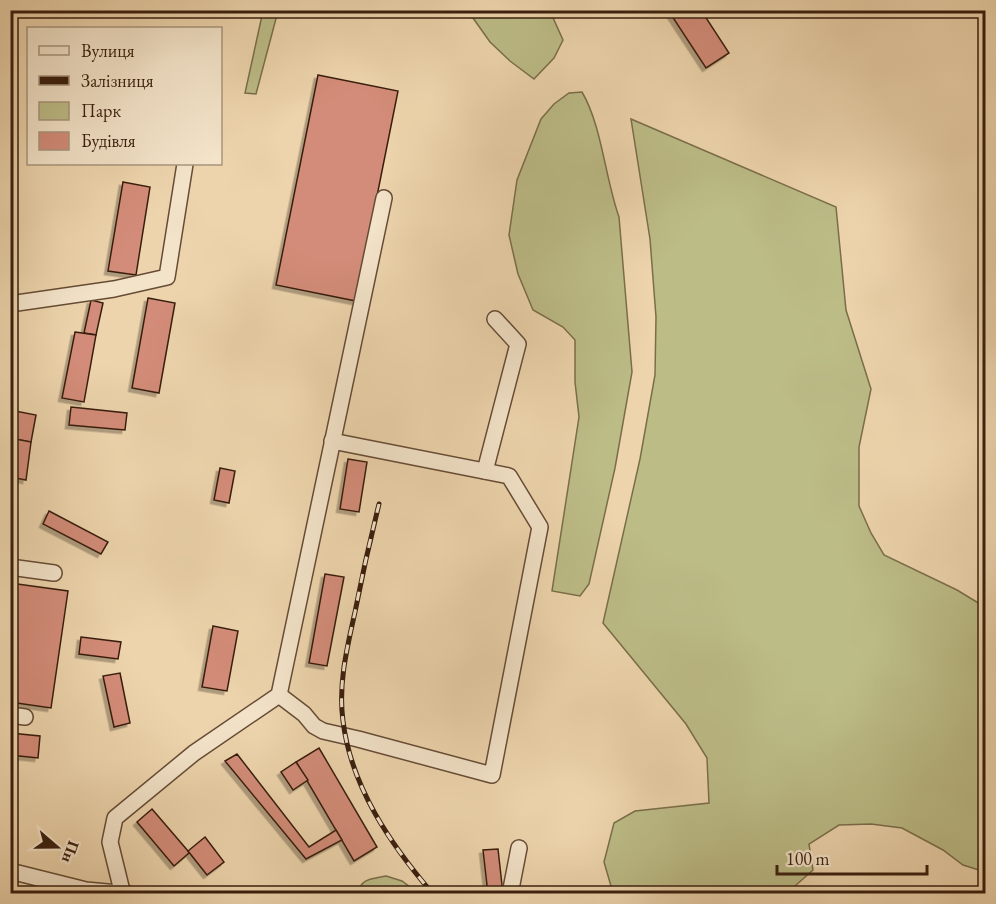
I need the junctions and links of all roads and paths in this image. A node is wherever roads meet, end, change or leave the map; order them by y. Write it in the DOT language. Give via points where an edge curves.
graph roads {
  1 [pos="185,165"];
  2 [pos="384,198"];
  3 [pos="10,304"];
  4 [pos="495,319"];
  5 [pos="332,441"];
  6 [pos="485,471"];
  7 [pos="10,567"];
  8 [pos="54,573"];
  9 [pos="279,695"];
  10 [pos="519,848"];
  11 [pos="10,871"];
  12 [pos="125,892"];
  13 [pos="510,894"];
  1 -- 3 [label="street" via="167,277"];
  2 -- 5 [label="street"];
  4 -- 6 [label="street" via="518,344"];
  5 -- 6 [label="street"];
  5 -- 9 [label="street"];
  6 -- 9 [label="street" via="509,477 540,527 492,775 323,731"];
  7 -- 8 [label="street"];
  9 -- 12 [label="street" via="194,753 115,818 110,842"];
  10 -- 13 [label="street"];
  11 -- 12 [label="street" via="86,890"];
}
